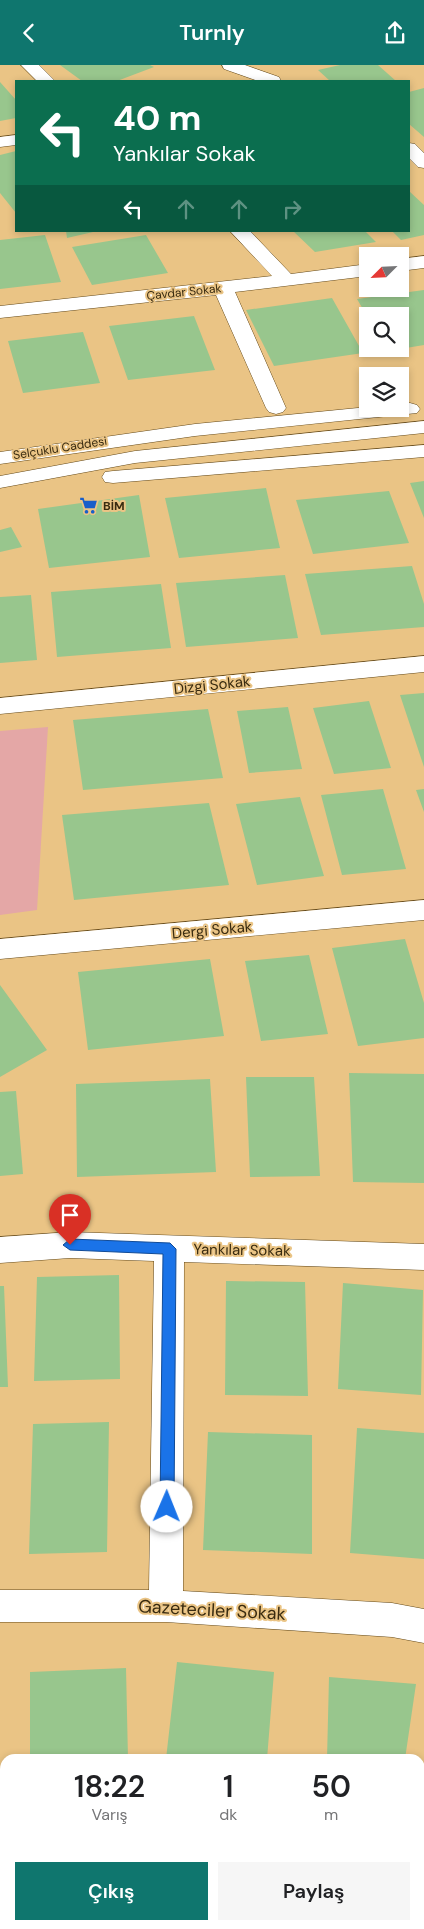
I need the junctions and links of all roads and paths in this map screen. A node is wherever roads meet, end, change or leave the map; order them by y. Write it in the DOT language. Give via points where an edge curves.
graph roads {
  1 [pos="29,65"];
  2 [pos="230,65"];
  3 [pos="46,80"];
  4 [pos="270,80"];
  5 [pos="15,139"];
  6 [pos="0,142"];
  7 [pos="410,150"];
  8 [pos="424,163"];
  9 [pos="240,232"];
  10 [pos="424,262"];
  11 [pos="409,264"];
  12 [pos="359,270"];
  13 [pos="286,280"];
  14 [pos="223,288"];
  15 [pos="0,312"];
  16 [pos="424,392"];
  17 [pos="409,394"];
  18 [pos="359,400"];
  19 [pos="276,408"];
  20 [pos="424,408"];
  21 [pos="424,427"];
  22 [pos="214,438"];
  23 [pos="119,439"];
  24 [pos="424,451"];
  25 [pos="0,457"];
  26 [pos="7,480"];
  27 [pos="424,664"];
  28 [pos="0,706"];
  29 [pos="424,910"];
  30 [pos="0,949"];
  31 [pos="170,1249"];
  32 [pos="0,1250"];
  33 [pos="424,1257"];
  34 [pos="0,1606"];
  35 [pos="166,1606"];
  36 [pos="424,1626"];
  1 -- 3 [label="street"];
  2 -- 4 [label="street"];
  5 -- 6 [label="street"];
  7 -- 8 [label="street"];
  9 -- 13 [label="street"];
  10 -- 11 [label="street"];
  12 -- 13 [label="street, Çavdar Sokak"];
  13 -- 14 [label="street, Çavdar Sokak"];
  14 -- 15 [label="street, Çavdar Sokak"];
  14 -- 19 [label="street"];
  16 -- 17 [label="street"];
  18 -- 19 [label="street"];
  19 -- 23 [label="street" via="181,419"];
  20 -- 22 [label="street"];
  21 -- 22 [label="street"];
  22 -- 23 [label="street"];
  22 -- 26 [label="street" via="135,457"];
  23 -- 25 [label="street, Selçuklu Caddesi"];
  24 -- 26 [label="street" via="114,477"];
  27 -- 28 [label="street, Dizgi Sokak"];
  29 -- 30 [label="street, Dergi Sokak"];
  31 -- 32 [label="street, Yankılar Sokak" via="70,1245"];
  31 -- 33 [label="street, Yankılar Sokak"];
  31 -- 35 [label="street"];
  34 -- 35 [label="street, Gazeteciler Sokak"];
  35 -- 36 [label="street, Gazeteciler Sokak" via="392,1620"];
}
